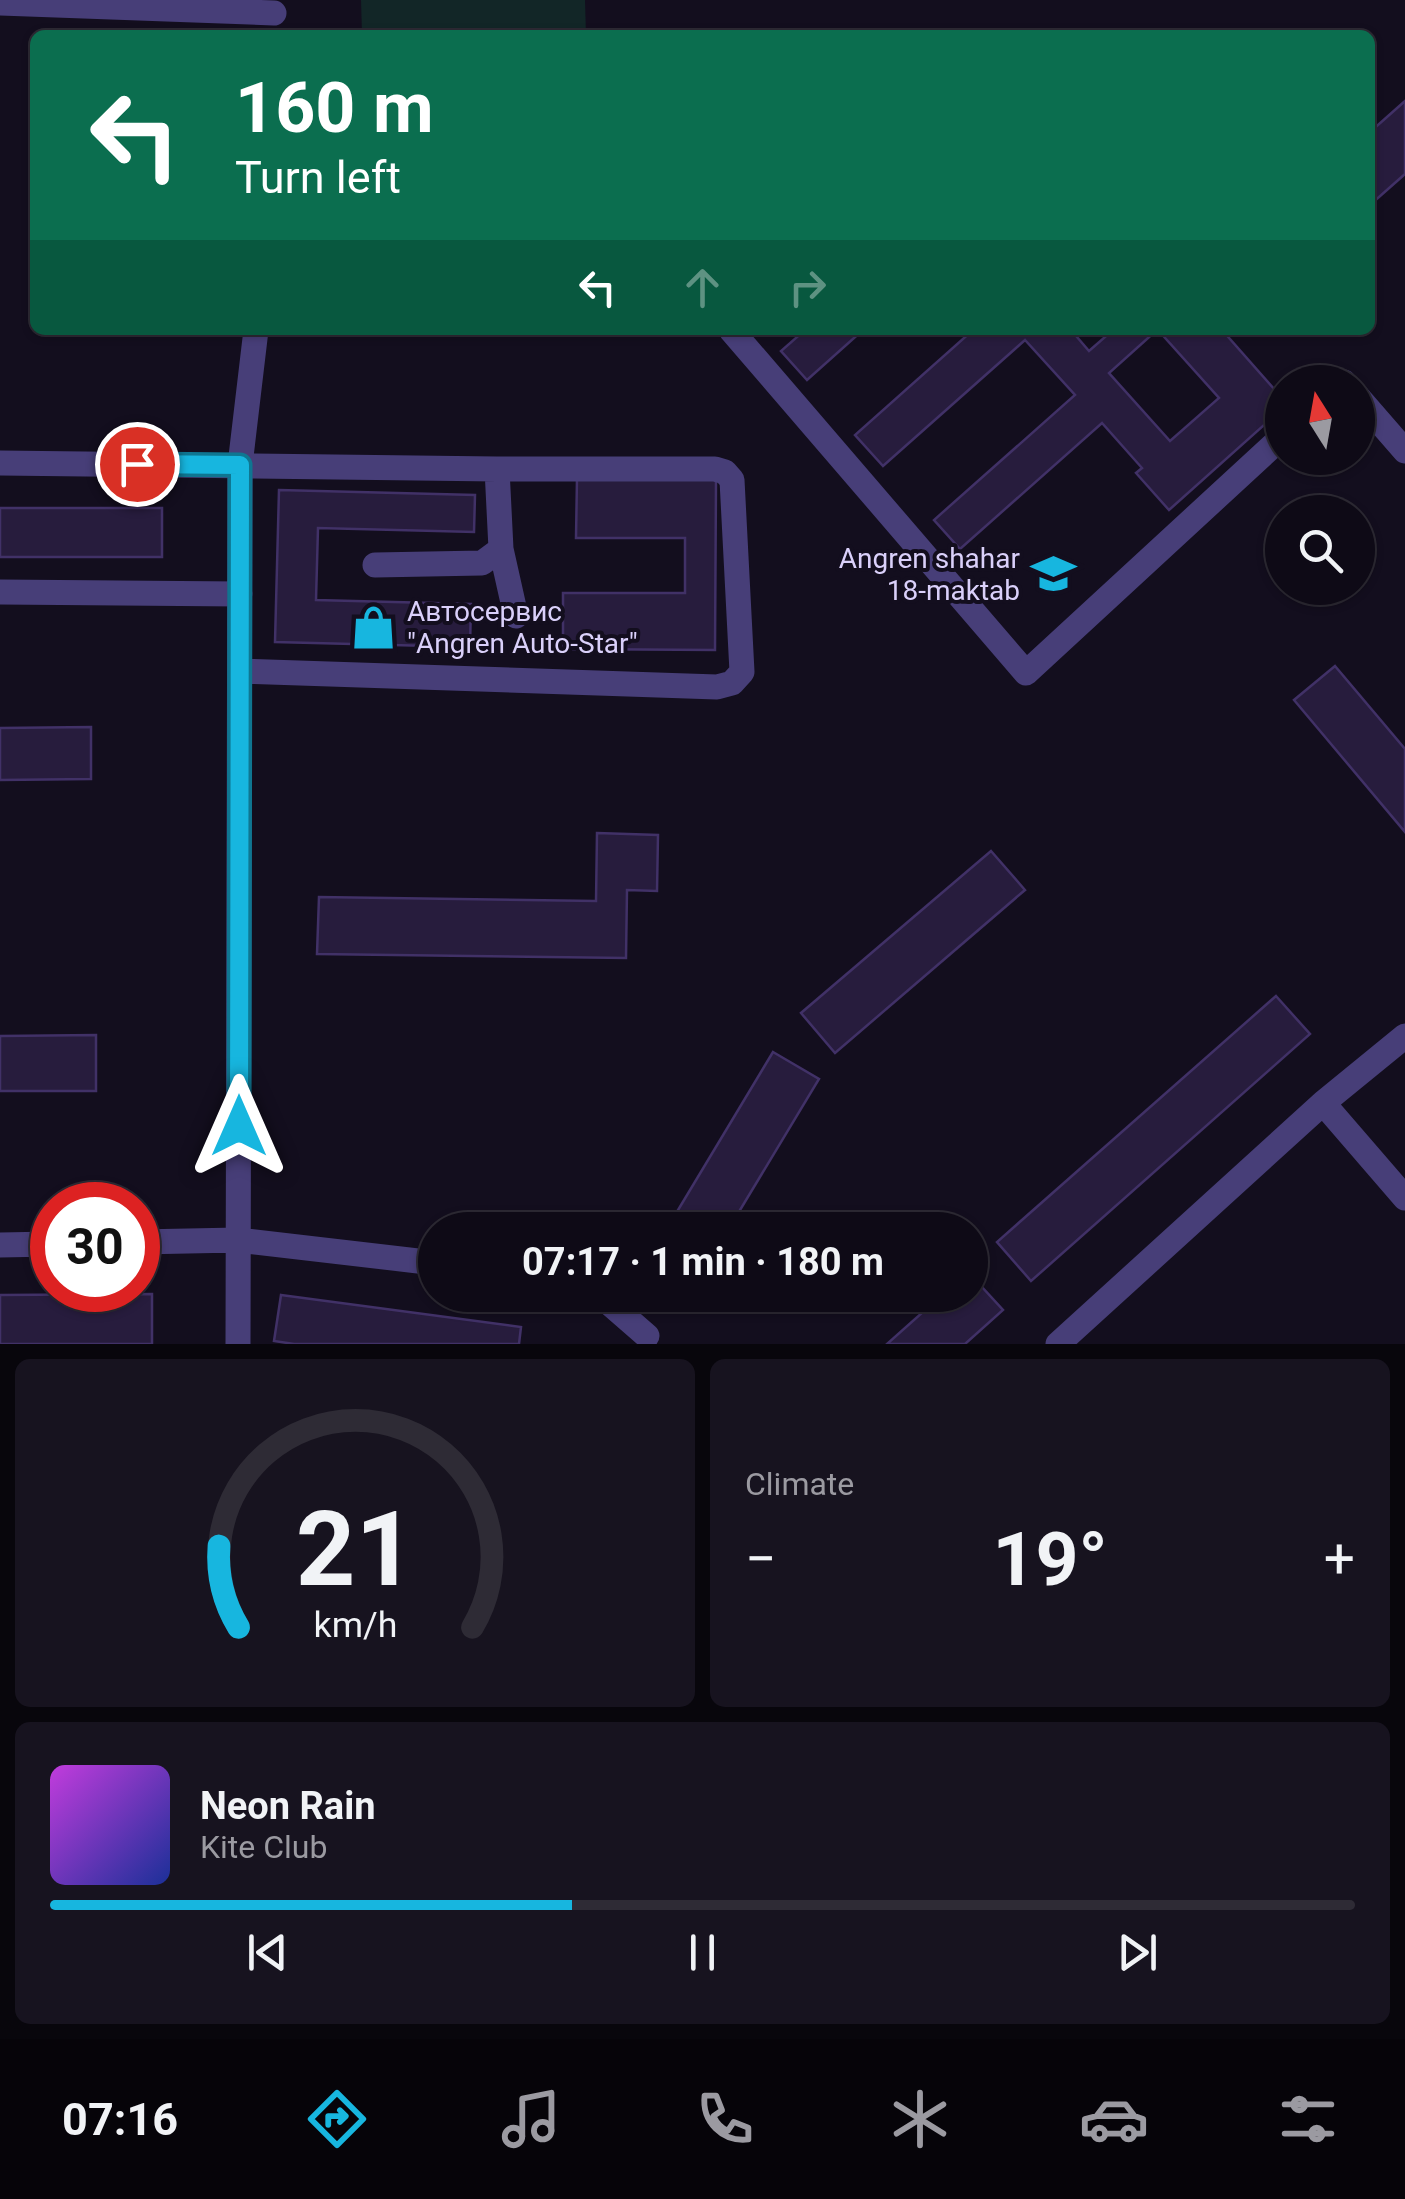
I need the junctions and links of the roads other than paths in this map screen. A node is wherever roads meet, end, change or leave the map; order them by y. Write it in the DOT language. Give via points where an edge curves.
graph roads {
  1 [pos="0,3"];
  2 [pos="274,16"];
  3 [pos="255,335"];
  4 [pos="735,335"];
  5 [pos="1375,417"];
  6 [pos="1405,451"];
  7 [pos="1265,453"];
  8 [pos="0,463"];
  9 [pos="240,465"];
  10 [pos="497,469"];
  11 [pos="501,549"];
  12 [pos="375,565"];
  13 [pos="0,592"];
  14 [pos="240,594"];
  15 [pos="516,616"];
  16 [pos="240,671"];
  17 [pos="1405,1036"];
  18 [pos="1323,1103"];
  19 [pos="1405,1198"];
  20 [pos="238,1240"];
  21 [pos="160,1242"];
  22 [pos="30,1244"];
  23 [pos="0,1245"];
  24 [pos="418,1261"];
  25 [pos="619,1312"];
  26 [pos="647,1336"];
  27 [pos="238,1344"];
  28 [pos="1058,1344"];
  1 -- 2 [label="street"];
  3 -- 9 [label="street"];
  4 -- 7 [label="street" via="1026,673"];
  5 -- 6 [label="street"];
  8 -- 9 [label="street"];
  9 -- 10 [label="street"];
  9 -- 14 [label="street"];
  10 -- 11 [label="street"];
  10 -- 16 [label="street" via="725,472 732,480 742,672 717,687"];
  11 -- 12 [label="street" via="482,563"];
  11 -- 15 [label="street"];
  13 -- 14 [label="street"];
  14 -- 16 [label="street"];
  16 -- 20 [label="street"];
  17 -- 18 [label="street"];
  18 -- 19 [label="street"];
  18 -- 28 [label="street"];
  20 -- 21 [label="street"];
  20 -- 24 [label="street"];
  20 -- 27 [label="street"];
  22 -- 23 [label="street"];
  25 -- 26 [label="street"];
}
